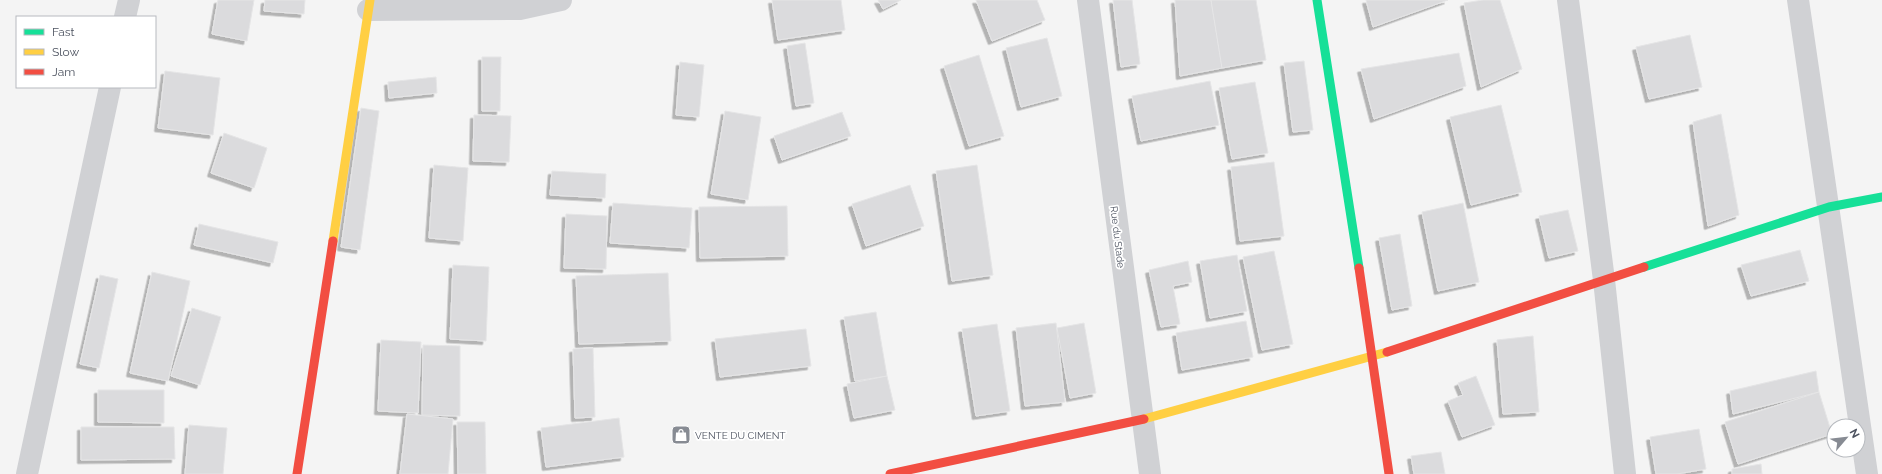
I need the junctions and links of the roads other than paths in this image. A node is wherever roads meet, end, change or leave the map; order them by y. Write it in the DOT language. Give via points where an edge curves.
graph roads {
  1 [pos="129,0"];
  2 [pos="561,0"];
  3 [pos="1088,0"];
  4 [pos="1317,0"];
  5 [pos="1568,0"];
  6 [pos="1798,0"];
  7 [pos="369,5"];
  8 [pos="125,16"];
  9 [pos="110,88"];
  10 [pos="1882,197"];
  11 [pos="1829,207"];
  12 [pos="1604,280"];
  13 [pos="1373,356"];
  14 [pos="1142,420"];
  15 [pos="913,472"];
  16 [pos="27,474"];
  17 [pos="297,474"];
  18 [pos="890,474"];
  19 [pos="1150,474"];
  20 [pos="1389,474"];
  21 [pos="1625,474"];
  22 [pos="1867,474"];
  1 -- 8 [label="street"];
  2 -- 7 [label="street" via="520,9"];
  3 -- 14 [label="street, Rue du Stade"];
  4 -- 13 [label="street"];
  5 -- 12 [label="street"];
  6 -- 11 [label="street"];
  7 -- 17 [label="street"];
  9 -- 16 [label="street"];
  10 -- 11 [label="street"];
  11 -- 12 [label="street"];
  11 -- 22 [label="street"];
  12 -- 13 [label="street"];
  12 -- 21 [label="street"];
  13 -- 14 [label="street"];
  13 -- 20 [label="street"];
  14 -- 15 [label="street"];
  14 -- 19 [label="street, Rue du Stade"];
  15 -- 18 [label="street"];
}
